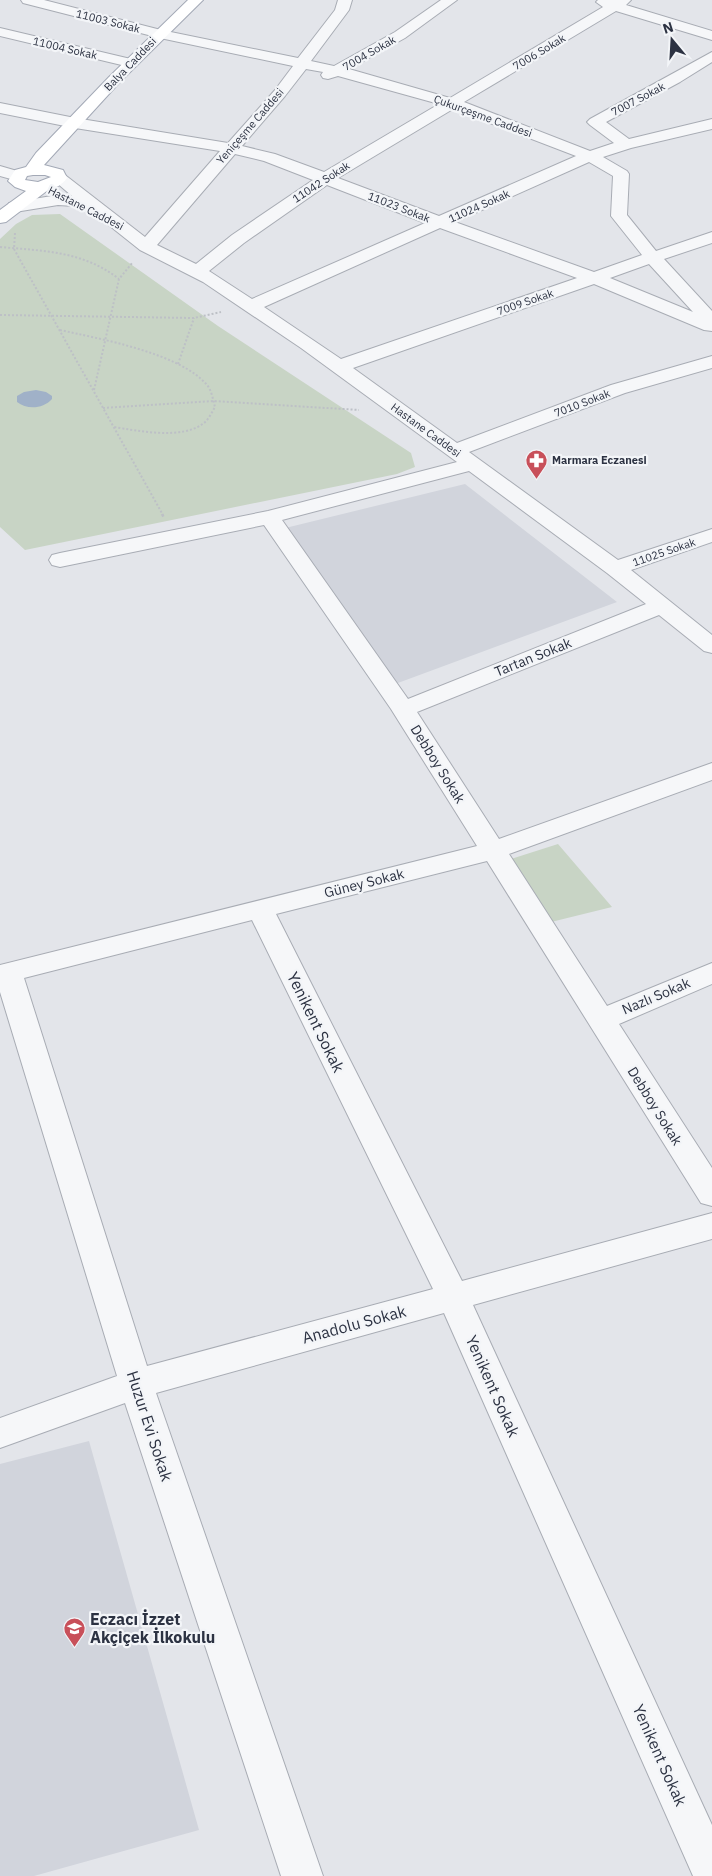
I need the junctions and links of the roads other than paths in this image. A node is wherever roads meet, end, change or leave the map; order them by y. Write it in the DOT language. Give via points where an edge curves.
graph roads {
  1 [pos="28,0"];
  2 [pos="196,0"];
  3 [pos="346,0"];
  4 [pos="450,0"];
  5 [pos="597,0"];
  6 [pos="620,3"];
  7 [pos="0,32"];
  8 [pos="160,34"];
  9 [pos="712,36"];
  10 [pos="712,56"];
  11 [pos="130,63"];
  12 [pos="302,63"];
  13 [pos="338,71"];
  14 [pos="280,93"];
  15 [pos="452,103"];
  16 [pos="0,108"];
  17 [pos="712,124"];
  18 [pos="71,127"];
  19 [pos="626,144"];
  20 [pos="230,148"];
  21 [pos="590,156"];
  22 [pos="0,171"];
  23 [pos="58,175"];
  24 [pos="23,176"];
  25 [pos="326,178"];
  26 [pos="43,186"];
  27 [pos="74,201"];
  28 [pos="8,206"];
  29 [pos="0,218"];
  30 [pos="441,223"];
  31 [pos="129,230"];
  32 [pos="712,237"];
  33 [pos="146,246"];
  34 [pos="653,258"];
  35 [pos="198,271"];
  36 [pos="595,278"];
  37 [pos="251,306"];
  38 [pos="712,322"];
  39 [pos="712,327"];
  40 [pos="712,362"];
  41 [pos="339,366"];
  42 [pos="454,451"];
  43 [pos="474,464"];
  44 [pos="269,517"];
  45 [pos="712,535"];
  46 [pos="60,560"];
  47 [pos="616,568"];
  48 [pos="662,606"];
  49 [pos="712,646"];
  50 [pos="404,708"];
  51 [pos="712,771"];
  52 [pos="493,851"];
  53 [pos="260,909"];
  54 [pos="8,972"];
  55 [pos="712,973"];
  56 [pos="601,1020"];
  57 [pos="712,1194"];
  58 [pos="712,1226"];
  59 [pos="452,1297"];
  60 [pos="136,1384"];
  61 [pos="0,1433"];
  62 [pos="712,1871"];
  63 [pos="302,1876"];
  1 -- 8 [label="street, 11003 Sokak"];
  2 -- 8 [label="main road, Balya Caddesi"];
  3 -- 12 [label="street, Yeniçeşme Caddesi"];
  4 -- 13 [label="street, 7004 Sokak" via="400,36"];
  5 -- 6 [label="street"];
  6 -- 9 [label="street"];
  6 -- 15 [label="street, 7006 Sokak"];
  7 -- 11 [label="street, 11004 Sokak"];
  8 -- 11 [label="main road, Balya Caddesi"];
  8 -- 12 [label="street, Çukurçeşme Caddesi"];
  10 -- 19 [label="street, 7007 Sokak" via="595,122"];
  11 -- 18 [label="main road, Balya Caddesi"];
  12 -- 13 [label="street, Çukurçeşme Caddesi"];
  12 -- 14 [label="street, Yeniçeşme Caddesi"];
  13 -- 14 [label="street, 7004 Sokak"];
  13 -- 15 [label="street, Çukurçeşme Caddesi"];
  14 -- 20 [label="street, Yeniçeşme Caddesi"];
  15 -- 21 [label="street, Çukurçeşme Caddesi"];
  15 -- 25 [label="street, 11042 Sokak"];
  16 -- 18 [label="street, 11023 Sokak"];
  17 -- 19 [label="street, 11024 Sokak"];
  18 -- 20 [label="street, 11023 Sokak"];
  18 -- 23 [label="main road"];
  18 -- 24 [label="main road, Balya Caddesi"];
  19 -- 21 [label="street, 11024 Sokak"];
  20 -- 25 [label="street, 11023 Sokak" via="269,157"];
  20 -- 33 [label="street, Yeniçeşme Caddesi"];
  21 -- 30 [label="street, 11024 Sokak"];
  21 -- 34 [label="street, Çukurçeşme Caddesi" via="621,174 619,216"];
  22 -- 24 [label="street"];
  23 -- 24 [label="main road" via="45,170"];
  23 -- 26 [label="main road, Balya Caddesi" via="54,183"];
  23 -- 31 [label="street, Hastane Caddesi"];
  24 -- 26 [label="main road" via="29,186"];
  24 -- 28 [label="main road, Balya Caddesi"];
  25 -- 30 [label="street, 11023 Sokak"];
  25 -- 35 [label="street, 11042 Sokak"];
  26 -- 27 [label="street, Hastane Caddesi"];
  26 -- 28 [label="main road, Balya Caddesi"];
  27 -- 28 [label="street"];
  27 -- 31 [label="street, Hastane Caddesi"];
  28 -- 29 [label="main road, Balya Caddesi"];
  30 -- 36 [label="street, 11023 Sokak"];
  30 -- 37 [label="street, 11024 Sokak"];
  31 -- 33 [label="street, Hastane Caddesi"];
  32 -- 34 [label="street, 7009 Sokak"];
  33 -- 35 [label="street, Hastane Caddesi"];
  34 -- 36 [label="street, 7009 Sokak"];
  34 -- 38 [label="street, Çukurçeşme Caddesi"];
  35 -- 37 [label="street, Hastane Caddesi"];
  36 -- 39 [label="street, 11023 Sokak"];
  36 -- 41 [label="street, 7009 Sokak"];
  37 -- 41 [label="street, Hastane Caddesi"];
  40 -- 42 [label="street, 7010 Sokak" via="618,389"];
  41 -- 42 [label="street, Hastane Caddesi"];
  42 -- 43 [label="street, Hastane Caddesi"];
  43 -- 44 [label="street"];
  43 -- 47 [label="street, Hastane Caddesi"];
  44 -- 46 [label="street"];
  44 -- 50 [label="street, Debboy Sokak"];
  45 -- 47 [label="street, 11025 Sokak"];
  47 -- 48 [label="street, Hastane Caddesi"];
  48 -- 49 [label="street, Hastane Caddesi"];
  48 -- 50 [label="street, Tartan Sokak"];
  50 -- 52 [label="street, Debboy Sokak"];
  51 -- 52 [label="street, Güney Sokak"];
  52 -- 53 [label="street, Güney Sokak"];
  52 -- 56 [label="street, Debboy Sokak"];
  53 -- 54 [label="street, Güney Sokak"];
  53 -- 59 [label="street, Yenikent Sokak"];
  54 -- 60 [label="street, Huzur Evi Sokak"];
  55 -- 56 [label="street, Nazlı Sokak"];
  56 -- 57 [label="street, Debboy Sokak"];
  58 -- 59 [label="street, Anadolu Sokak"];
  59 -- 60 [label="street, Anadolu Sokak"];
  59 -- 62 [label="street, Yenikent Sokak"];
  60 -- 61 [label="street, Anadolu Sokak"];
  60 -- 63 [label="street, Huzur Evi Sokak"];
}
